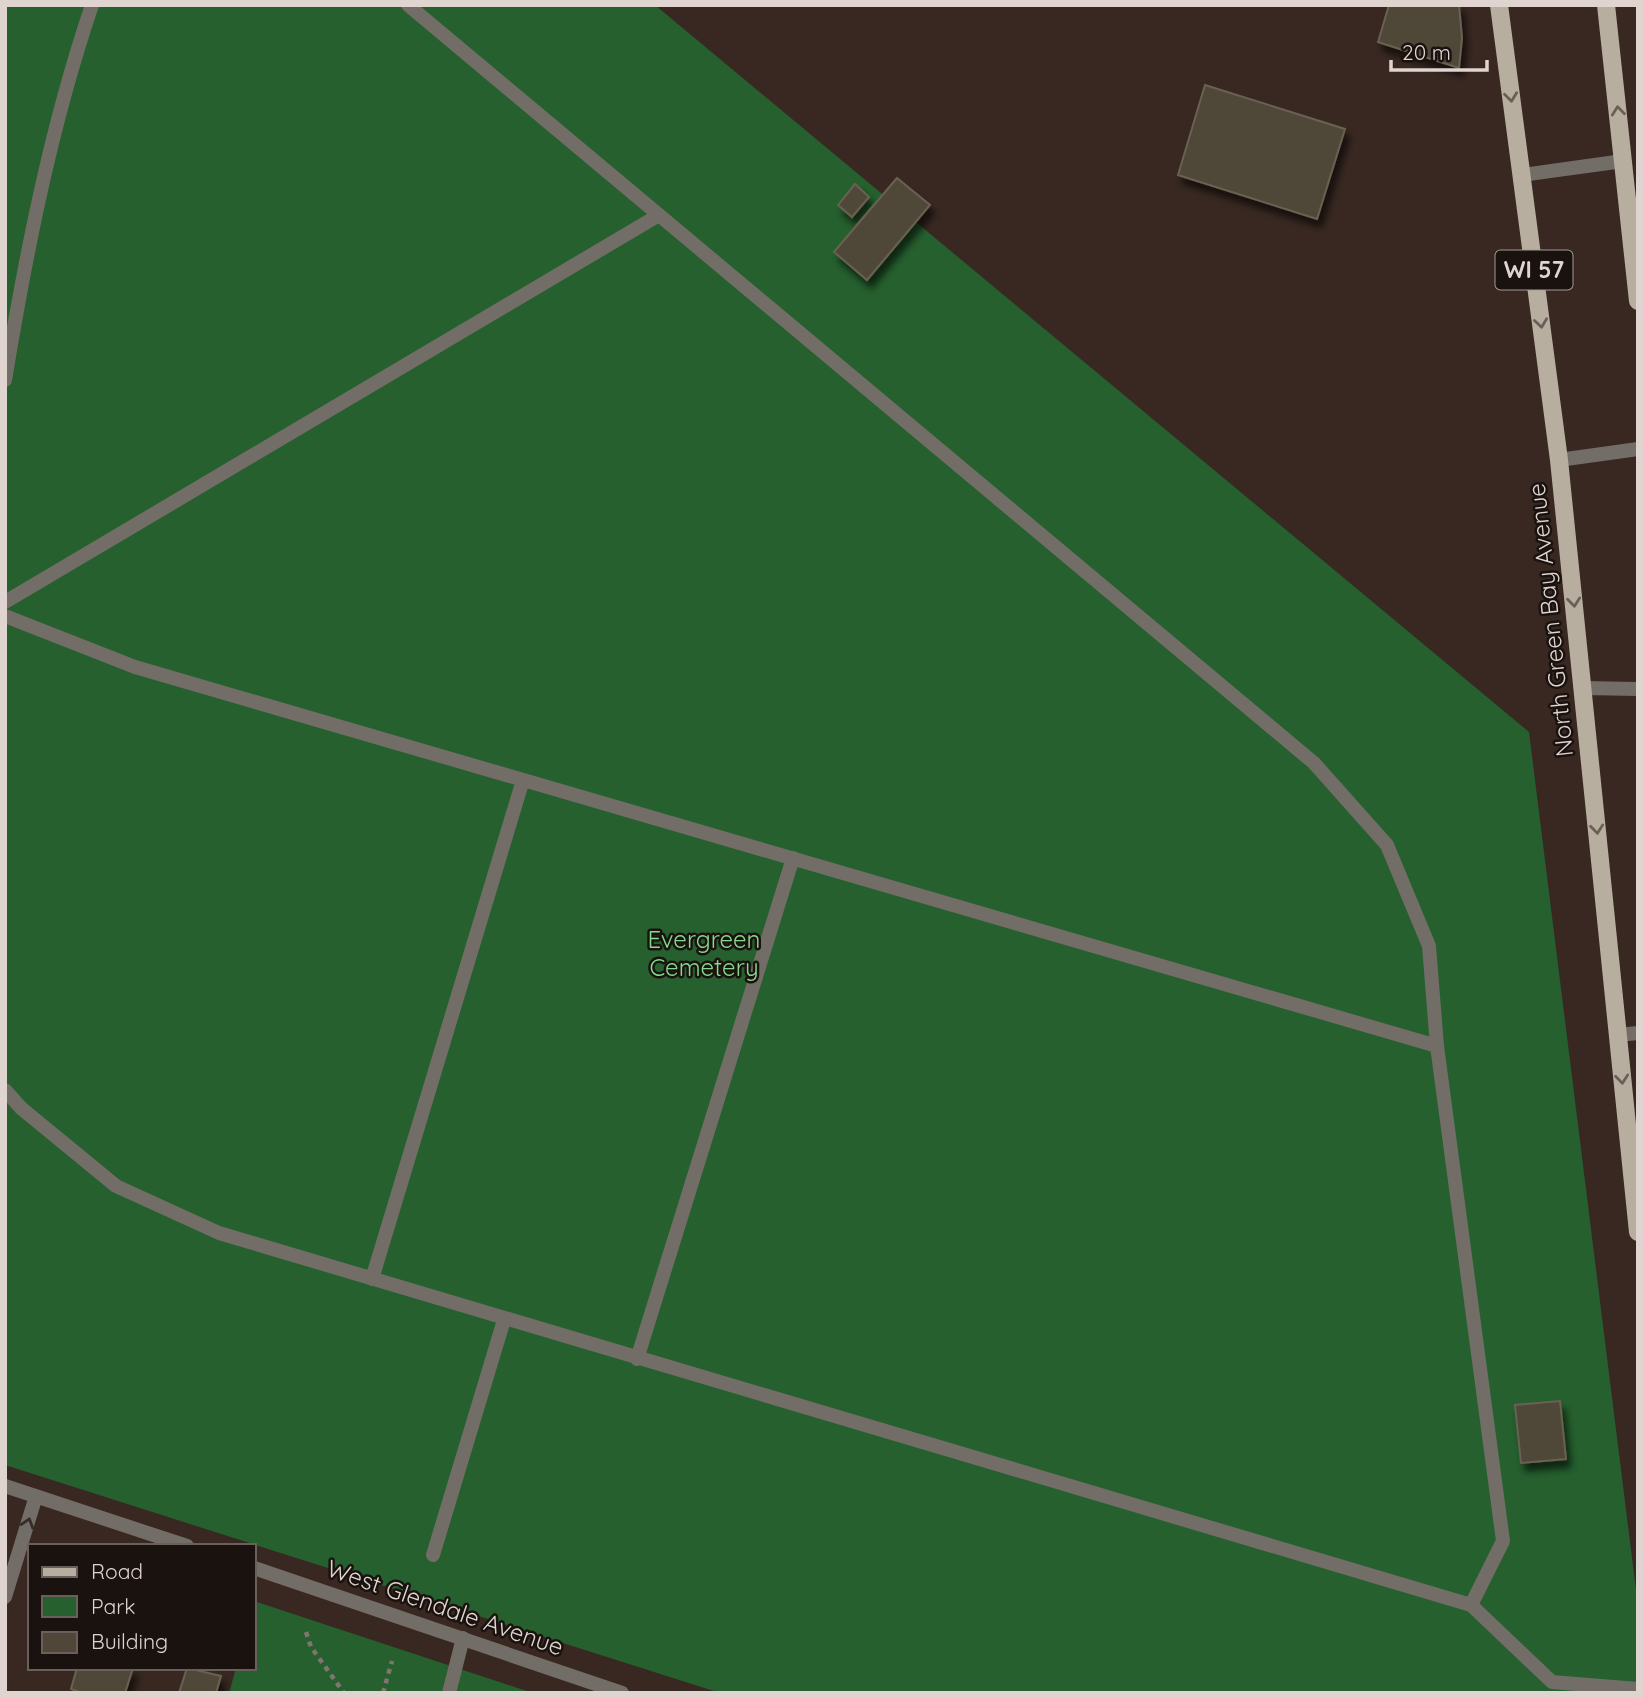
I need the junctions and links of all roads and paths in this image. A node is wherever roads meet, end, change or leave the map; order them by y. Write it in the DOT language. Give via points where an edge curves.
graph roads {
  1 [pos="92,5"];
  2 [pos="408,5"];
  3 [pos="1499,5"];
  4 [pos="1606,5"];
  5 [pos="1623,161"];
  6 [pos="1522,175"];
  7 [pos="1633,201"];
  8 [pos="659,215"];
  9 [pos="1638,301"];
  10 [pos="5,380"];
  11 [pos="1638,449"];
  12 [pos="1559,460"];
  13 [pos="5,602"];
  14 [pos="5,616"];
  15 [pos="1583,688"];
  16 [pos="1638,689"];
  17 [pos="523,780"];
  18 [pos="793,858"];
  19 [pos="1638,1033"];
  20 [pos="1618,1035"];
  21 [pos="1437,1046"];
  22 [pos="5,1090"];
  23 [pos="1638,1232"];
  24 [pos="372,1279"];
  25 [pos="504,1320"];
  26 [pos="637,1359"];
  27 [pos="5,1486"];
  28 [pos="36,1496"];
  29 [pos="181,1544"];
  30 [pos="433,1555"];
  31 [pos="256,1569"];
  32 [pos="5,1597"];
  33 [pos="1471,1605"];
  34 [pos="306,1632"];
  35 [pos="463,1638"];
  36 [pos="392,1661"];
  37 [pos="1638,1689"];
  38 [pos="344,1693"];
  39 [pos="383,1693"];
  40 [pos="449,1693"];
  41 [pos="622,1693"];
  1 -- 10 [label="street" via="65,85"];
  2 -- 8 [label="street"];
  3 -- 6 [label="main road, North Green Bay Avenue / WI 57, one-way"];
  5 -- 4 [label="main road, one-way"];
  5 -- 6 [label="street"];
  5 -- 7 [label="main road"];
  6 -- 12 [label="main road, North Green Bay Avenue / WI 57, one-way"];
  7 -- 9 [label="main road"];
  8 -- 13 [label="street"];
  8 -- 21 [label="street" via="1314,763 1387,845 1429,946"];
  11 -- 12 [label="street"];
  12 -- 15 [label="main road, North Green Bay Avenue / WI 57, one-way"];
  14 -- 17 [label="street" via="135,667"];
  15 -- 16 [label="street"];
  15 -- 20 [label="main road, North Green Bay Avenue / WI 57, one-way"];
  17 -- 18 [label="street"];
  17 -- 24 [label="street"];
  18 -- 21 [label="street"];
  18 -- 26 [label="street"];
  19 -- 20 [label="street"];
  20 -- 23 [label="main road, North Green Bay Avenue / WI 57, one-way"];
  21 -- 33 [label="street" via="1503,1541"];
  22 -- 24 [label="street" via="116,1186 219,1233"];
  24 -- 25 [label="street"];
  25 -- 26 [label="street"];
  25 -- 30 [label="street"];
  26 -- 33 [label="street"];
  27 -- 28 [label="street"];
  28 -- 29 [label="street"];
  32 -- 28 [label="street, one-way"];
  31 -- 35 [label="street, West Glendale Avenue"];
  33 -- 37 [label="street" via="1552,1682"];
  34 -- 38 [label="path" via="311,1647"];
  35 -- 40 [label="street"];
  35 -- 41 [label="street, West Glendale Avenue"];
  36 -- 39 [label="path"];
}
